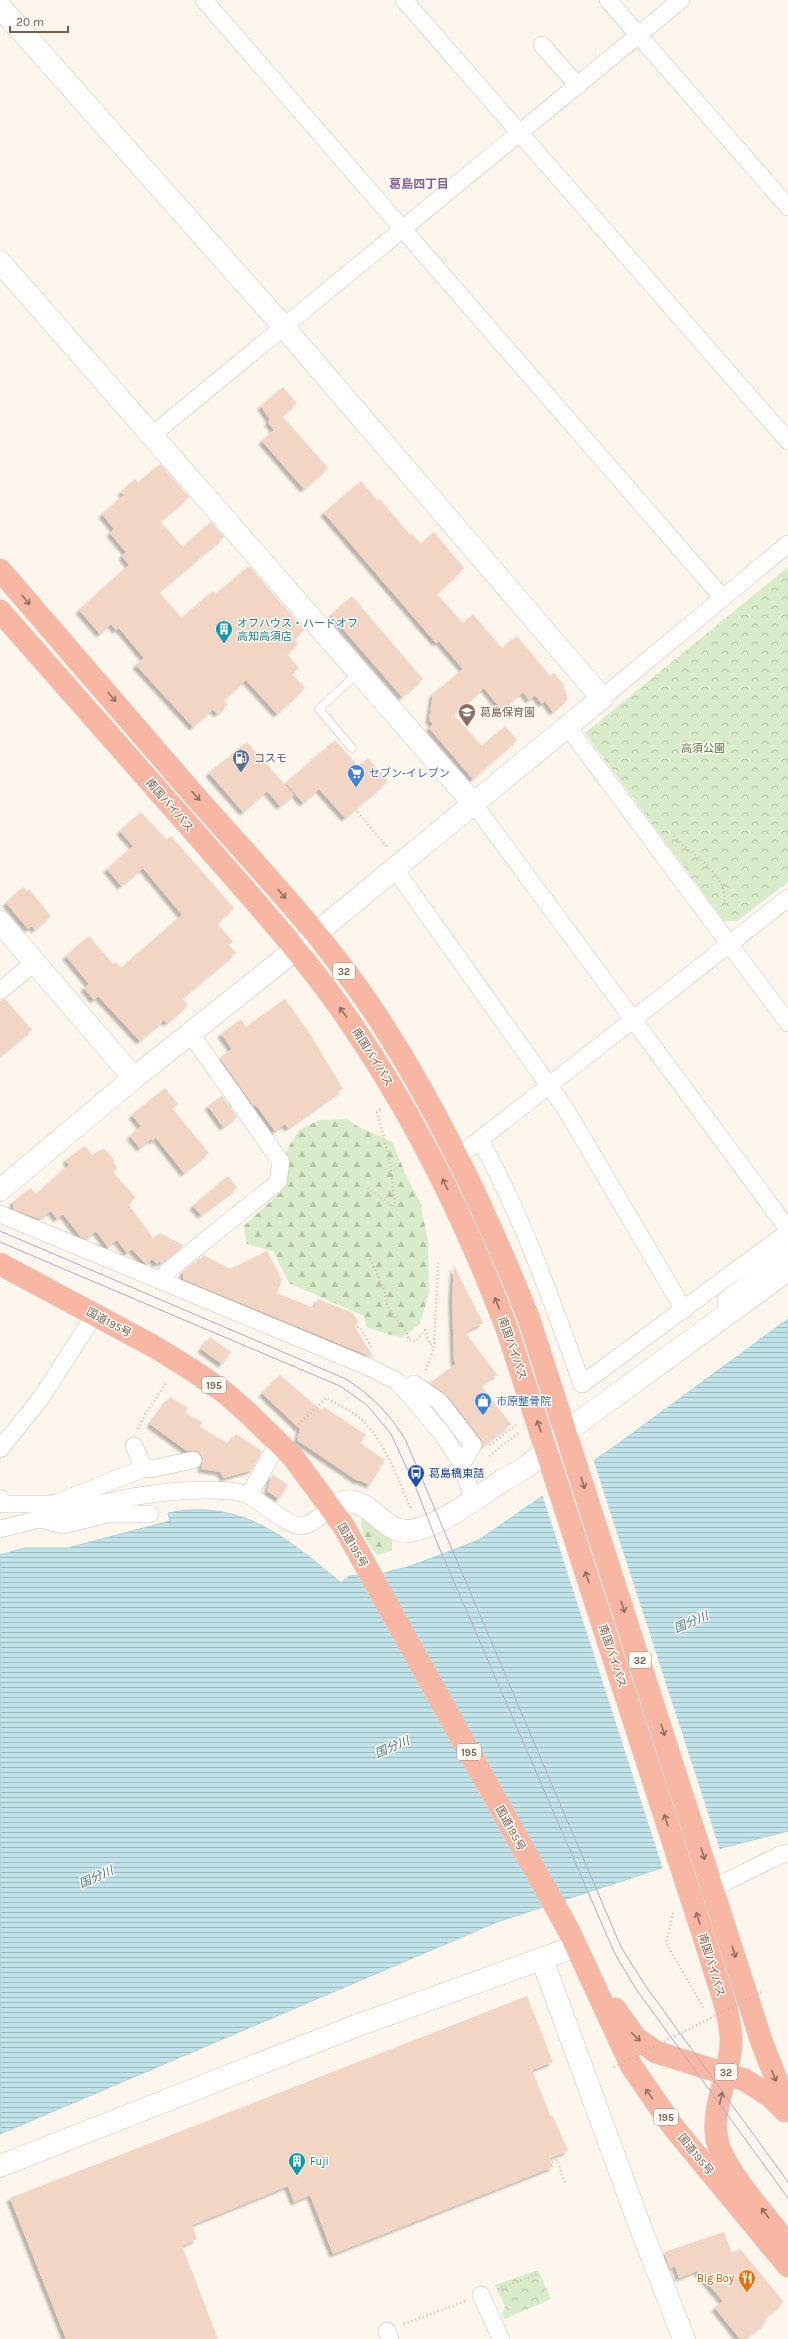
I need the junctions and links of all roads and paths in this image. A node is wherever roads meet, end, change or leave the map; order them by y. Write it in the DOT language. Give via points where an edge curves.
graph roads {
  1 [pos="204,0"];
  2 [pos="404,0"];
  3 [pos="608,0"];
  4 [pos="681,0"];
  5 [pos="0,7"];
  6 [pos="639,36"];
  7 [pos="542,45"];
  8 [pos="578,86"];
  9 [pos="520,133"];
  10 [pos="788,207"];
  11 [pos="403,229"];
  12 [pos="0,262"];
  13 [pos="283,326"];
  14 [pos="152,435"];
  15 [pos="788,441"];
  16 [pos="788,544"];
  17 [pos="0,570"];
  18 [pos="722,597"];
  19 [pos="0,611"];
  20 [pos="360,672"];
  21 [pos="602,698"];
  22 [pos="567,726"];
  23 [pos="352,748"];
  24 [pos="473,803"];
  25 [pos="355,809"];
  26 [pos="392,859"];
  27 [pos="788,898"];
  28 [pos="0,922"];
  29 [pos="315,934"];
  30 [pos="729,943"];
  31 [pos="296,949"];
  32 [pos="35,962"];
  33 [pos="0,990"];
  34 [pos="634,1020"];
  35 [pos="788,1023"];
  36 [pos="190,1033"];
  37 [pos="134,1078"];
  38 [pos="548,1086"];
  39 [pos="383,1108"];
  40 [pos="480,1140"];
  41 [pos="459,1156"];
  42 [pos="368,1188"];
  43 [pos="0,1190"];
  44 [pos="0,1214"];
  45 [pos="788,1229"];
  46 [pos="788,1232"];
  47 [pos="788,1251"];
  48 [pos="370,1259"];
  49 [pos="438,1263"];
  50 [pos="1,1268"];
  51 [pos="788,1270"];
  52 [pos="160,1280"];
  53 [pos="684,1310"];
  54 [pos="95,1314"];
  55 [pos="726,1315"];
  56 [pos="435,1343"];
  57 [pos="166,1383"];
  58 [pos="410,1387"];
  59 [pos="519,1423"];
  60 [pos="290,1433"];
  61 [pos="519,1433"];
  62 [pos="569,1438"];
  63 [pos="135,1440"];
  64 [pos="473,1445"];
  65 [pos="0,1449"];
  66 [pos="272,1454"];
  67 [pos="548,1457"];
  68 [pos="193,1460"];
  69 [pos="144,1468"];
  70 [pos="463,1469"];
  71 [pos="249,1495"];
  72 [pos="473,1500"];
  73 [pos="0,1503"];
  74 [pos="61,1507"];
  75 [pos="331,1508"];
  76 [pos="150,1514"];
  77 [pos="40,1518"];
  78 [pos="420,1528"];
  79 [pos="0,1529"];
  80 [pos="788,1853"];
  81 [pos="712,1881"];
  82 [pos="674,1908"];
  83 [pos="573,1939"];
  84 [pos="542,1959"];
  85 [pos="764,1991"];
  86 [pos="710,2019"];
  87 [pos="614,2067"];
  88 [pos="726,2073"];
  89 [pos="788,2109"];
  90 [pos="788,2115"];
  91 [pos="552,2162"];
  92 [pos="0,2166"];
  93 [pos="565,2183"];
  94 [pos="788,2244"];
  95 [pos="788,2266"];
  96 [pos="537,2274"];
  97 [pos="481,2295"];
  98 [pos="389,2335"];
  99 [pos="501,2339"];
  100 [pos="684,2339"];
  1 -- 11 [label="street"];
  2 -- 9 [label="street"];
  3 -- 6 [label="street"];
  4 -- 6 [label="street"];
  5 -- 13 [label="street"];
  6 -- 8 [label="street"];
  6 -- 10 [label="street"];
  7 -- 8 [label="street"];
  8 -- 9 [label="street"];
  9 -- 11 [label="street"];
  9 -- 15 [label="street"];
  11 -- 13 [label="street"];
  11 -- 18 [label="street"];
  12 -- 14 [label="street"];
  13 -- 14 [label="street"];
  13 -- 21 [label="street"];
  14 -- 20 [label="street"];
  16 -- 18 [label="street"];
  17 -- 29 [label="highway, 32, one-way"];
  18 -- 21 [label="street"];
  19 -- 31 [label="highway, 南国バイパス / 32"];
  20 -- 23 [label="lane" via="319,709"];
  20 -- 24 [label="street"];
  21 -- 22 [label="street"];
  22 -- 24 [label="street"];
  22 -- 30 [label="street"];
  24 -- 26 [label="street"];
  24 -- 34 [label="street"];
  25 -- 26 [label="path"];
  26 -- 29 [label="street"];
  26 -- 38 [label="street"];
  27 -- 30 [label="street"];
  28 -- 32 [label="street"];
  29 -- 31 [label="street"];
  29 -- 41 [label="highway, 32" via="373,1010"];
  30 -- 34 [label="street"];
  30 -- 35 [label="street"];
  31 -- 36 [label="street"];
  67 -- 31 [label="highway, 南国バイパス / 32, one-way" via="496,1300 438,1171 383,1071"];
  32 -- 33 [label="street"];
  32 -- 37 [label="street"];
  34 -- 38 [label="street"];
  34 -- 45 [label="street"];
  36 -- 37 [label="street"];
  36 -- 52 [label="street" via="281,1162 278,1182 170,1269"];
  37 -- 43 [label="street"];
  38 -- 40 [label="street"];
  38 -- 53 [label="street" via="565,1108"];
  39 -- 42 [label="path" via="377,1112 389,1157 393,1207"];
  40 -- 41 [label="street"];
  40 -- 53 [label="street" via="494,1165 541,1274 582,1384"];
  41 -- 62 [label="highway, 32" via="529,1319"];
  44 -- 52 [label="street"];
  46 -- 53 [label="street"];
  47 -- 55 [label="street" via="726,1300"];
  48 -- 56 [label="path" via="384,1289 387,1306 406,1331 409,1340 416,1341 425,1330 430,1343"];
  49 -- 56 [label="path"];
  50 -- 54 [label="highway, 国道195号 / 195"];
  51 -- 55 [label="street"];
  52 -- 58 [label="street" via="371,1368"];
  54 -- 65 [label="street" via="41,1398"];
  54 -- 75 [label="highway, 国道195号 / 195" via="155,1347 224,1392 293,1457"];
  55 -- 62 [label="street"];
  56 -- 58 [label="path" via="425,1380 423,1382 414,1378"];
  57 -- 63 [label="path" via="144,1416"];
  58 -- 64 [label="street" via="440,1402"];
  58 -- 70 [label="street"];
  59 -- 64 [label="path" via="481,1451"];
  60 -- 78 [label="path" via="326,1398 356,1416 364,1422 379,1442"];
  61 -- 70 [label="path"];
  62 -- 67 [label="street"];
  62 -- 81 [label="highway, 32, one-way"];
  63 -- 69 [label="street"];
  64 -- 70 [label="street"];
  66 -- 71 [label="street"];
  67 -- 72 [label="street" via="534,1461"];
  88 -- 67 [label="highway, 南国バイパス / 32, one-way" via="731,2040 730,2024"];
  68 -- 69 [label="street" via="151,1469"];
  69 -- 74 [label="street"];
  70 -- 72 [label="street"];
  71 -- 74 [label="street" via="217,1490 174,1491"];
  71 -- 75 [label="street" via="292,1524 300,1526 307,1525"];
  72 -- 78 [label="street"];
  73 -- 74 [label="street"];
  74 -- 77 [label="street"];
  75 -- 78 [label="street" via="347,1500 360,1503 394,1528 407,1531"];
  75 -- 83 [label="highway, 国道195号 / 195" via="370,1573"];
  76 -- 77 [label="street" via="108,1514 63,1525"];
  77 -- 79 [label="street"];
  80 -- 81 [label="street"];
  81 -- 89 [label="highway, 32, one-way" via="762,2043"];
  82 -- 86 [label="path" via="666,1943"];
  83 -- 84 [label="street"];
  83 -- 88 [label="highway, 国道195号 / 195, one-way" via="621,2020 636,2038 668,2057"];
  95 -- 83 [label="highway, 国道195号 / 195, one-way" via="674,2128 644,2087 620,2044"];
  84 -- 92 [label="street" via="353,2027"];
  84 -- 100 [label="street" via="637,2219"];
  85 -- 86 [label="path, bridge"];
  86 -- 87 [label="path, bridge"];
  88 -- 90 [label="highway, 国道195号 / 195" via="758,2088 771,2097"];
  94 -- 88 [label="highway, 南国バイパス / 32, one-way" via="734,2173 719,2147 717,2118"];
  91 -- 93 [label="path" via="557,2160"];
  96 -- 97 [label="path"];
  97 -- 98 [label="path"];
  97 -- 99 [label="street"];
}
